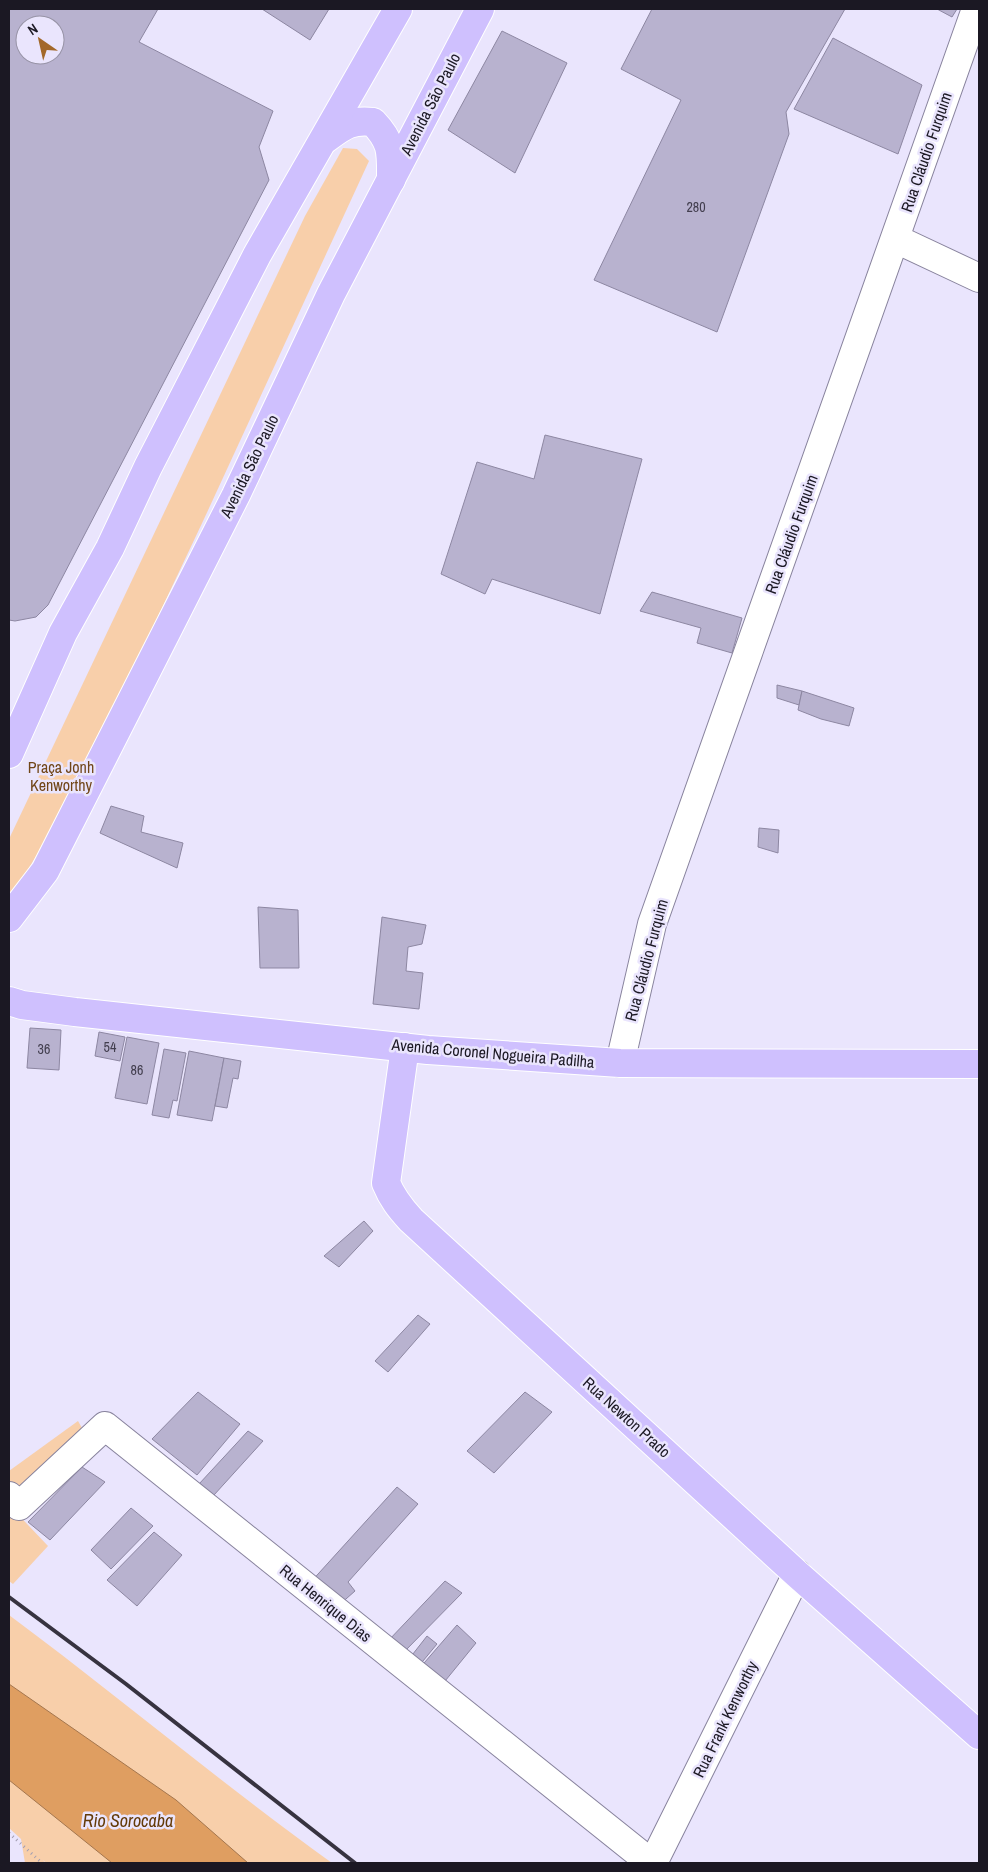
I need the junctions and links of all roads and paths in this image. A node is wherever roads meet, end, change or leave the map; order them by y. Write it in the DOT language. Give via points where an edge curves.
graph roads {
  1 [pos="398,9"];
  2 [pos="480,9"];
  3 [pos="976,9"];
  4 [pos="323,141"];
  5 [pos="391,180"];
  6 [pos="896,239"];
  7 [pos="979,278"];
  8 [pos="9,754"];
  9 [pos="9,918"];
  10 [pos="9,1001"];
  11 [pos="405,1047"];
  12 [pos="620,1063"];
  13 [pos="979,1064"];
  14 [pos="9,1496"];
  15 [pos="797,1574"];
  16 [pos="979,1735"];
  17 [pos="9,1833"];
  18 [pos="42,1863"];
  19 [pos="652,1863"];
  1 -- 4 [label="main road"];
  2 -- 5 [label="main road, Avenida São Paulo"];
  3 -- 6 [label="street, Rua Cláudio Furquim"];
  4 -- 5 [label="main road" via="349,124 360,120 373,122 390,149"];
  4 -- 8 [label="main road" via="257,255 148,467 110,548 63,633"];
  5 -- 9 [label="main road, Avenida São Paulo" via="331,294 236,495 44,872"];
  6 -- 7 [label="street"];
  6 -- 12 [label="street, Rua Cláudio Furquim" via="652,924"];
  10 -- 11 [label="main road, Avenida Coronel Nogueira Padilha" via="74,1012"];
  11 -- 12 [label="main road, Avenida Coronel Nogueira Padilha"];
  11 -- 15 [label="main road, Rua Newton Prado" via="386,1183 392,1198 411,1220"];
  12 -- 13 [label="main road, Avenida Coronel Nogueira Padilha"];
  14 -- 19 [label="street, Rua Henrique Dias" via="19,1506 104,1426"];
  15 -- 16 [label="main road, Rua Newton Prado"];
  15 -- 19 [label="street, Rua Frank Kenworthy"];
  17 -- 18 [label="path"];
}
